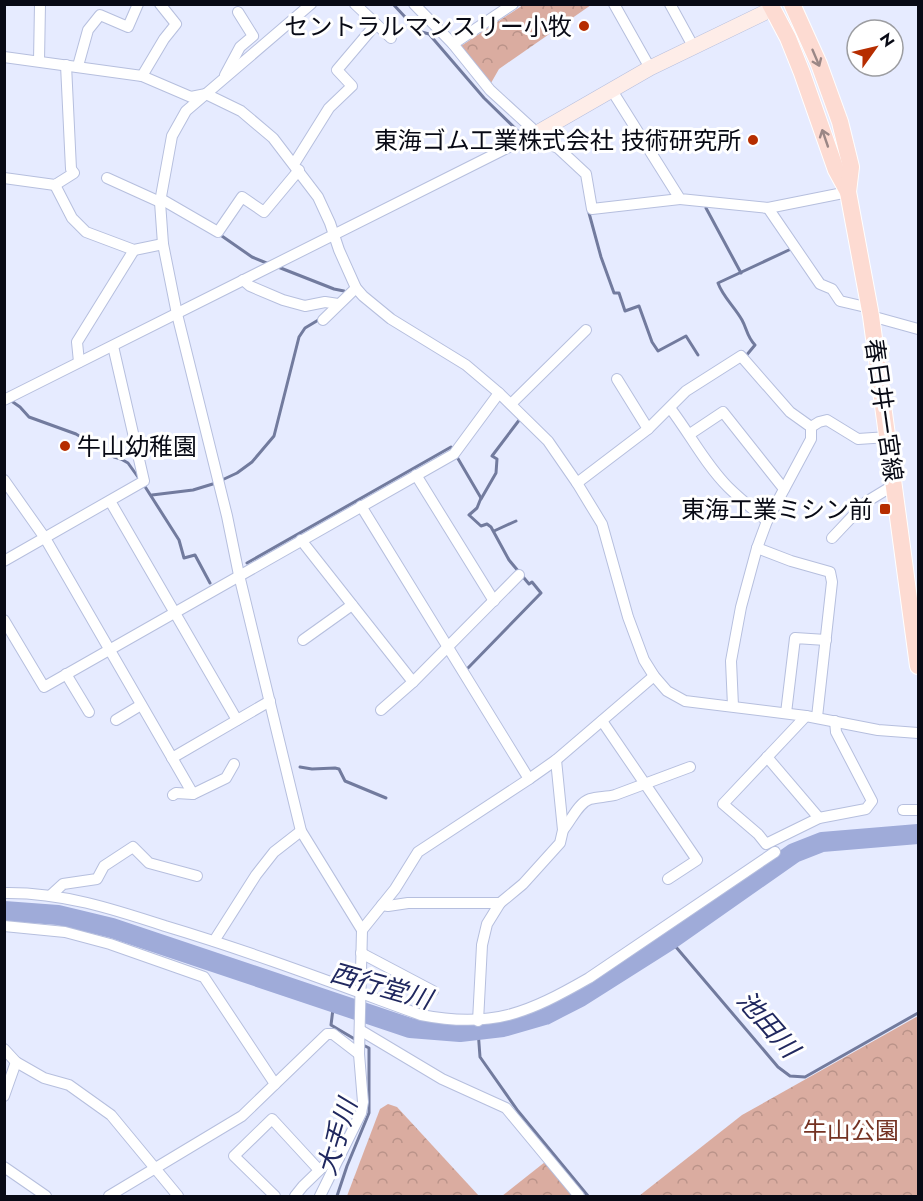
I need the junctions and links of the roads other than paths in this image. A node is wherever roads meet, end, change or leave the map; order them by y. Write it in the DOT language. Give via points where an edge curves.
graph roads {
  1 [pos="40,4"];
  2 [pos="138,4"];
  3 [pos="160,4"];
  4 [pos="311,4"];
  5 [pos="355,4"];
  6 [pos="414,4"];
  7 [pos="513,4"];
  8 [pos="614,4"];
  9 [pos="670,4"];
  10 [pos="792,5"];
  11 [pos="771,7"];
  12 [pos="238,12"];
  13 [pos="376,24"];
  14 [pos="391,38"];
  15 [pos="453,44"];
  16 [pos="693,46"];
  17 [pos="4,57"];
  18 [pos="39,61"];
  19 [pos="66,65"];
  20 [pos="78,66"];
  21 [pos="650,68"];
  22 [pos="142,76"];
  23 [pos="223,79"];
  24 [pos="611,89"];
  25 [pos="206,94"];
  26 [pos="534,135"];
  27 [pos="297,167"];
  28 [pos="4,178"];
  29 [pos="106,178"];
  30 [pos="55,185"];
  31 [pos="848,192"];
  32 [pos="680,199"];
  33 [pos="161,200"];
  34 [pos="768,208"];
  35 [pos="334,235"];
  36 [pos="163,244"];
  37 [pos="134,250"];
  38 [pos="243,280"];
  39 [pos="356,288"];
  40 [pos="338,304"];
  41 [pos="871,312"];
  42 [pos="177,314"];
  43 [pos="323,320"];
  44 [pos="918,329"];
  45 [pos="586,330"];
  46 [pos="113,346"];
  47 [pos="79,362"];
  48 [pos="617,379"];
  49 [pos="499,393"];
  50 [pos="4,400"];
  51 [pos="511,404"];
  52 [pos="670,408"];
  53 [pos="811,427"];
  54 [pos="648,429"];
  55 [pos="690,434"];
  56 [pos="888,437"];
  57 [pos="416,475"];
  58 [pos="4,480"];
  59 [pos="578,483"];
  60 [pos="894,485"];
  61 [pos="784,489"];
  62 [pos="110,501"];
  63 [pos="361,506"];
  64 [pos="767,521"];
  65 [pos="45,538"];
  66 [pos="832,538"];
  67 [pos="301,540"];
  68 [pos="757,548"];
  69 [pos="4,561"];
  70 [pos="239,575"];
  71 [pos="519,575"];
  72 [pos="494,601"];
  73 [pos="352,604"];
  74 [pos="176,612"];
  75 [pos="4,620"];
  76 [pos="303,640"];
  77 [pos="825,640"];
  78 [pos="448,647"];
  79 [pos="110,650"];
  80 [pos="918,666"];
  81 [pos="66,674"];
  82 [pos="654,676"];
  83 [pos="413,682"];
  84 [pos="270,701"];
  85 [pos="141,705"];
  86 [pos="733,706"];
  87 [pos="381,710"];
  88 [pos="89,712"];
  89 [pos="786,713"];
  90 [pos="811,716"];
  91 [pos="116,720"];
  92 [pos="237,720"];
  93 [pos="602,721"];
  94 [pos="835,721"];
  95 [pos="918,733"];
  96 [pos="767,757"];
  97 [pos="172,758"];
  98 [pos="556,760"];
  99 [pos="234,764"];
  100 [pos="690,767"];
  101 [pos="529,779"];
  102 [pos="645,784"];
  103 [pos="193,794"];
  104 [pos="173,795"];
  105 [pos="903,810"];
  106 [pos="918,810"];
  107 [pos="819,818"];
  108 [pos="563,830"];
  109 [pos="301,831"];
  110 [pos="775,852"];
  111 [pos="197,876"];
  112 [pos="668,879"];
  113 [pos="4,893"];
  114 [pos="51,895"];
  115 [pos="500,903"];
  116 [pos="382,905"];
  117 [pos="4,926"];
  118 [pos="362,930"];
  119 [pos="214,941"];
  120 [pos="361,953"];
  121 [pos="433,991"];
  122 [pos="360,993"];
  123 [pos="478,1021"];
  124 [pos="360,1030"];
  125 [pos="4,1049"];
  126 [pos="359,1054"];
  127 [pos="16,1062"];
  128 [pos="275,1084"];
  129 [pos="4,1096"];
  130 [pos="339,1158"];
  131 [pos="4,1167"];
  132 [pos="155,1168"];
  133 [pos="319,1170"];
  134 [pos="46,1197"];
  135 [pos="109,1197"];
  136 [pos="178,1197"];
  137 [pos="274,1197"];
  138 [pos="295,1197"];
  139 [pos="321,1197"];
  140 [pos="579,1197"];
  1 -- 18 [label="street"];
  2 -- 20 [label="street" via="128,27 100,15 88,30"];
  3 -- 22 [label="street" via="176,24"];
  4 -- 23 [label="street"];
  5 -- 13 [label="street"];
  6 -- 15 [label="street"];
  7 -- 15 [label="street"];
  8 -- 21 [label="street"];
  9 -- 16 [label="street"];
  10 -- 11 [label="street"];
  10 -- 31 [label="main road, 春日井一宮線, one-way" via="840,122 851,167"];
  11 -- 16 [label="street"];
  31 -- 11 [label="main road, 春日井一宮線, one-way" via="836,170 788,38"];
  12 -- 23 [label="street" via="253,36 240,46"];
  13 -- 14 [label="street"];
  13 -- 27 [label="street" via="337,70 352,86 329,108"];
  15 -- 26 [label="street"];
  16 -- 21 [label="street"];
  17 -- 18 [label="street"];
  18 -- 19 [label="street"];
  19 -- 20 [label="street"];
  19 -- 30 [label="street" via="74,173"];
  20 -- 22 [label="street"];
  21 -- 24 [label="street"];
  22 -- 25 [label="street" via="191,97"];
  23 -- 25 [label="street"];
  24 -- 26 [label="street"];
  24 -- 32 [label="street"];
  25 -- 27 [label="street" via="259,125"];
  25 -- 33 [label="street" via="186,111 172,136"];
  26 -- 32 [label="street" via="558,148 586,174 592,209"];
  26 -- 35 [label="street"];
  27 -- 33 [label="street" via="264,212 242,197 218,232"];
  27 -- 35 [label="street" via="318,197"];
  28 -- 30 [label="street"];
  29 -- 33 [label="street"];
  30 -- 37 [label="street" via="78,226"];
  31 -- 34 [label="street"];
  31 -- 41 [label="main road, 春日井一宮線"];
  32 -- 34 [label="street"];
  33 -- 36 [label="street"];
  34 -- 41 [label="street" via="820,284 832,289 840,301"];
  35 -- 38 [label="street"];
  35 -- 39 [label="street"];
  36 -- 37 [label="street"];
  36 -- 42 [label="street"];
  37 -- 47 [label="street" via="76,342"];
  38 -- 40 [label="street" via="304,306"];
  38 -- 42 [label="street"];
  39 -- 40 [label="street"];
  39 -- 49 [label="street" via="391,319 466,365"];
  40 -- 43 [label="street"];
  41 -- 44 [label="street"];
  41 -- 56 [label="main road, 春日井一宮線"];
  42 -- 46 [label="street"];
  42 -- 70 [label="street"];
  45 -- 51 [label="street"];
  46 -- 47 [label="street"];
  46 -- 62 [label="street" via="144,481"];
  47 -- 50 [label="street"];
  48 -- 54 [label="street"];
  49 -- 51 [label="street"];
  49 -- 57 [label="street" via="454,454"];
  51 -- 59 [label="street" via="548,441"];
  52 -- 53 [label="street" via="686,391 741,356 790,412"];
  52 -- 54 [label="street"];
  52 -- 55 [label="street"];
  53 -- 56 [label="street" via="827,420 858,439"];
  53 -- 61 [label="street" via="810,439"];
  54 -- 59 [label="street"];
  55 -- 61 [label="street" via="723,412"];
  55 -- 64 [label="street" via="728,487"];
  56 -- 60 [label="main road, 春日井一宮線"];
  57 -- 63 [label="street"];
  57 -- 72 [label="street"];
  58 -- 65 [label="street"];
  59 -- 82 [label="street" via="602,524 628,617"];
  60 -- 66 [label="street" via="866,502"];
  60 -- 80 [label="main road, 春日井一宮線"];
  61 -- 64 [label="street"];
  62 -- 65 [label="street"];
  62 -- 74 [label="street"];
  63 -- 67 [label="street"];
  63 -- 78 [label="street"];
  64 -- 68 [label="street"];
  65 -- 69 [label="street"];
  65 -- 79 [label="street"];
  67 -- 70 [label="street"];
  67 -- 73 [label="street"];
  68 -- 77 [label="street" via="830,572"];
  68 -- 86 [label="street" via="731,661"];
  70 -- 74 [label="street"];
  70 -- 84 [label="street"];
  71 -- 72 [label="street"];
  72 -- 78 [label="street"];
  73 -- 76 [label="street"];
  73 -- 83 [label="street"];
  74 -- 79 [label="street"];
  74 -- 92 [label="street"];
  75 -- 81 [label="street" via="44,687"];
  77 -- 89 [label="street" via="795,638"];
  77 -- 90 [label="street"];
  78 -- 83 [label="street"];
  78 -- 101 [label="street"];
  79 -- 81 [label="street"];
  79 -- 85 [label="street"];
  81 -- 88 [label="street"];
  82 -- 86 [label="street" via="667,691 685,701"];
  82 -- 93 [label="street"];
  83 -- 87 [label="street"];
  84 -- 92 [label="street"];
  84 -- 109 [label="street"];
  85 -- 91 [label="street"];
  85 -- 97 [label="street"];
  86 -- 89 [label="street"];
  89 -- 90 [label="street"];
  90 -- 94 [label="street"];
  90 -- 96 [label="street"];
  92 -- 97 [label="street"];
  93 -- 98 [label="street"];
  93 -- 102 [label="street"];
  94 -- 95 [label="street"];
  94 -- 107 [label="street" via="836,732 872,801 866,809"];
  96 -- 107 [label="street"];
  96 -- 107 [label="street" via="723,804 766,844"];
  97 -- 103 [label="street"];
  98 -- 101 [label="street"];
  98 -- 108 [label="street"];
  99 -- 103 [label="street" via="226,778"];
  100 -- 102 [label="street"];
  101 -- 116 [label="street" via="418,852"];
  102 -- 108 [label="street" via="590,799"];
  102 -- 112 [label="street" via="697,860"];
  103 -- 104 [label="street"];
  105 -- 106 [label="street"];
  108 -- 115 [label="street" via="560,843 545,861"];
  109 -- 118 [label="street"];
  109 -- 119 [label="street" via="274,852"];
  110 -- 123 [label="street" via="560,994 526,1010"];
  111 -- 114 [label="street" via="149,863 133,847 104,866 98,879 63,884"];
  113 -- 114 [label="street"];
  114 -- 119 [label="street" via="97,904"];
  115 -- 116 [label="street"];
  115 -- 123 [label="street" via="482,945"];
  116 -- 118 [label="street"];
  117 -- 128 [label="street" via="65,932 204,977"];
  118 -- 120 [label="street"];
  119 -- 122 [label="street"];
  120 -- 121 [label="street"];
  120 -- 122 [label="street"];
  122 -- 123 [label="street" via="421,1015"];
  122 -- 124 [label="street"];
  124 -- 126 [label="street"];
  124 -- 140 [label="street" via="442,1079 506,1108"];
  125 -- 127 [label="street"];
  126 -- 128 [label="street" via="333,1034 327,1034"];
  126 -- 130 [label="street" via="361,1113"];
  127 -- 129 [label="street"];
  127 -- 132 [label="street" via="44,1078 69,1085 111,1115"];
  128 -- 132 [label="street" via="242,1116"];
  130 -- 133 [label="street" via="333,1157"];
  130 -- 139 [label="street"];
  131 -- 134 [label="street"];
  132 -- 135 [label="street"];
  132 -- 136 [label="street"];
  133 -- 137 [label="street" via="272,1119 234,1156"];
  133 -- 138 [label="street"];
}
